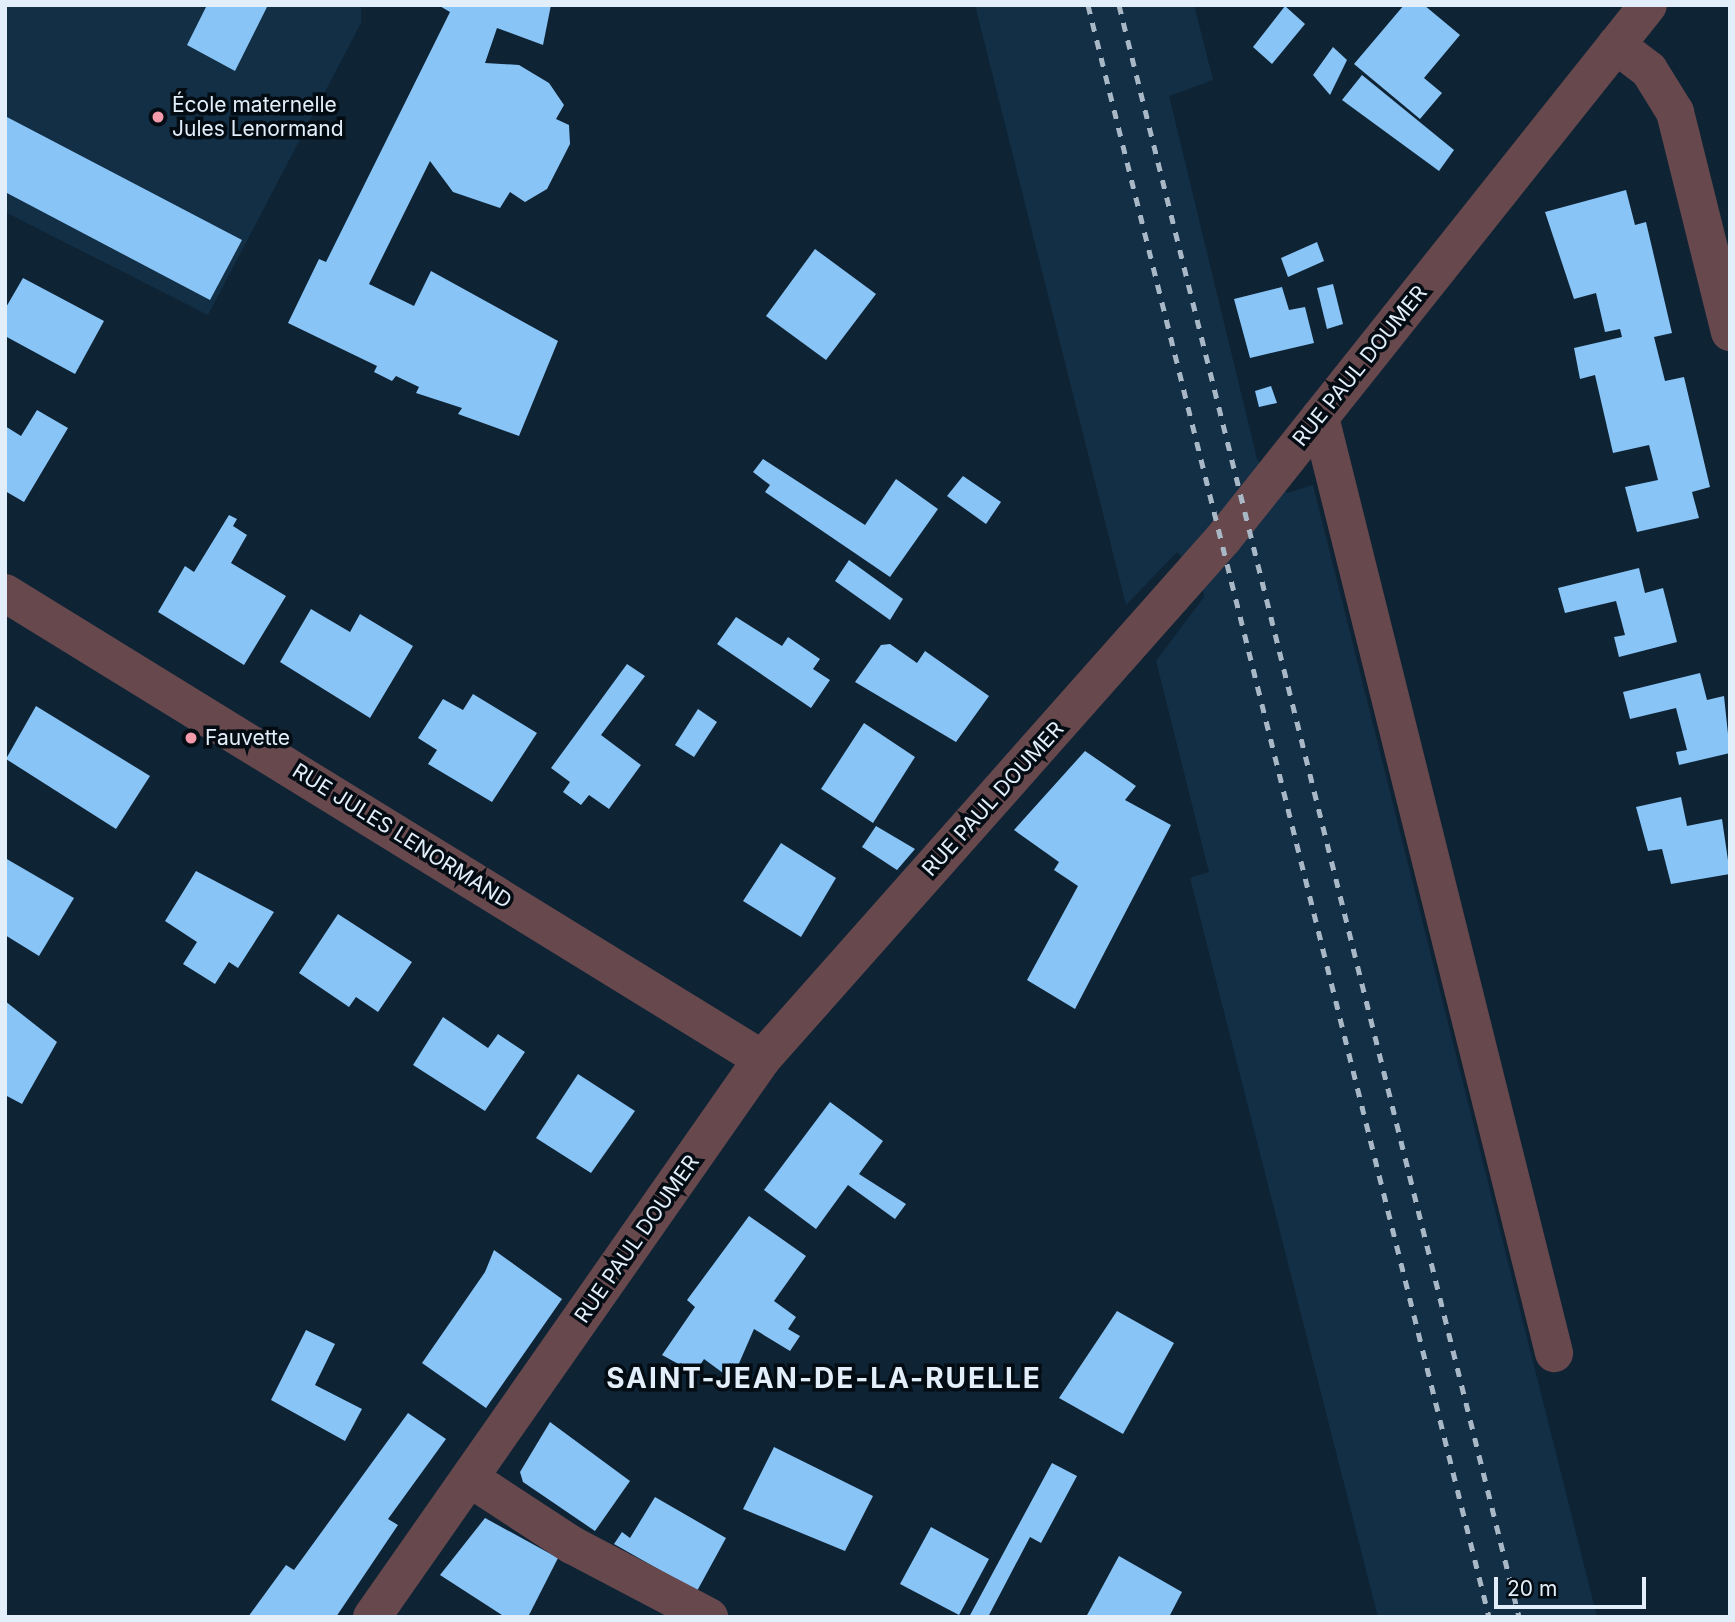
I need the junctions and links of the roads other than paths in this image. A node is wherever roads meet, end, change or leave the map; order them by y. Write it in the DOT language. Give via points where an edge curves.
graph roads {
  1 [pos="1648,5"];
  2 [pos="1616,45"];
  3 [pos="1730,331"];
  4 [pos="1320,417"];
  5 [pos="10,608"];
  6 [pos="762,1059"];
  7 [pos="1554,1353"];
  8 [pos="471,1479"];
  9 [pos="372,1617"];
  10 [pos="709,1617"];
  1 -- 2 [label="street, RUE PAUL DOUMER"];
  2 -- 3 [label="street" via="1648,70 1675,112"];
  2 -- 4 [label="street, RUE PAUL DOUMER"];
  4 -- 6 [label="street, RUE PAUL DOUMER" via="1120,658"];
  4 -- 7 [label="street"];
  5 -- 6 [label="street, RUE JULES LENORMAND"];
  6 -- 8 [label="street, RUE PAUL DOUMER"];
  8 -- 9 [label="street, RUE PAUL DOUMER"];
  8 -- 10 [label="street" via="572,1545"];
}
